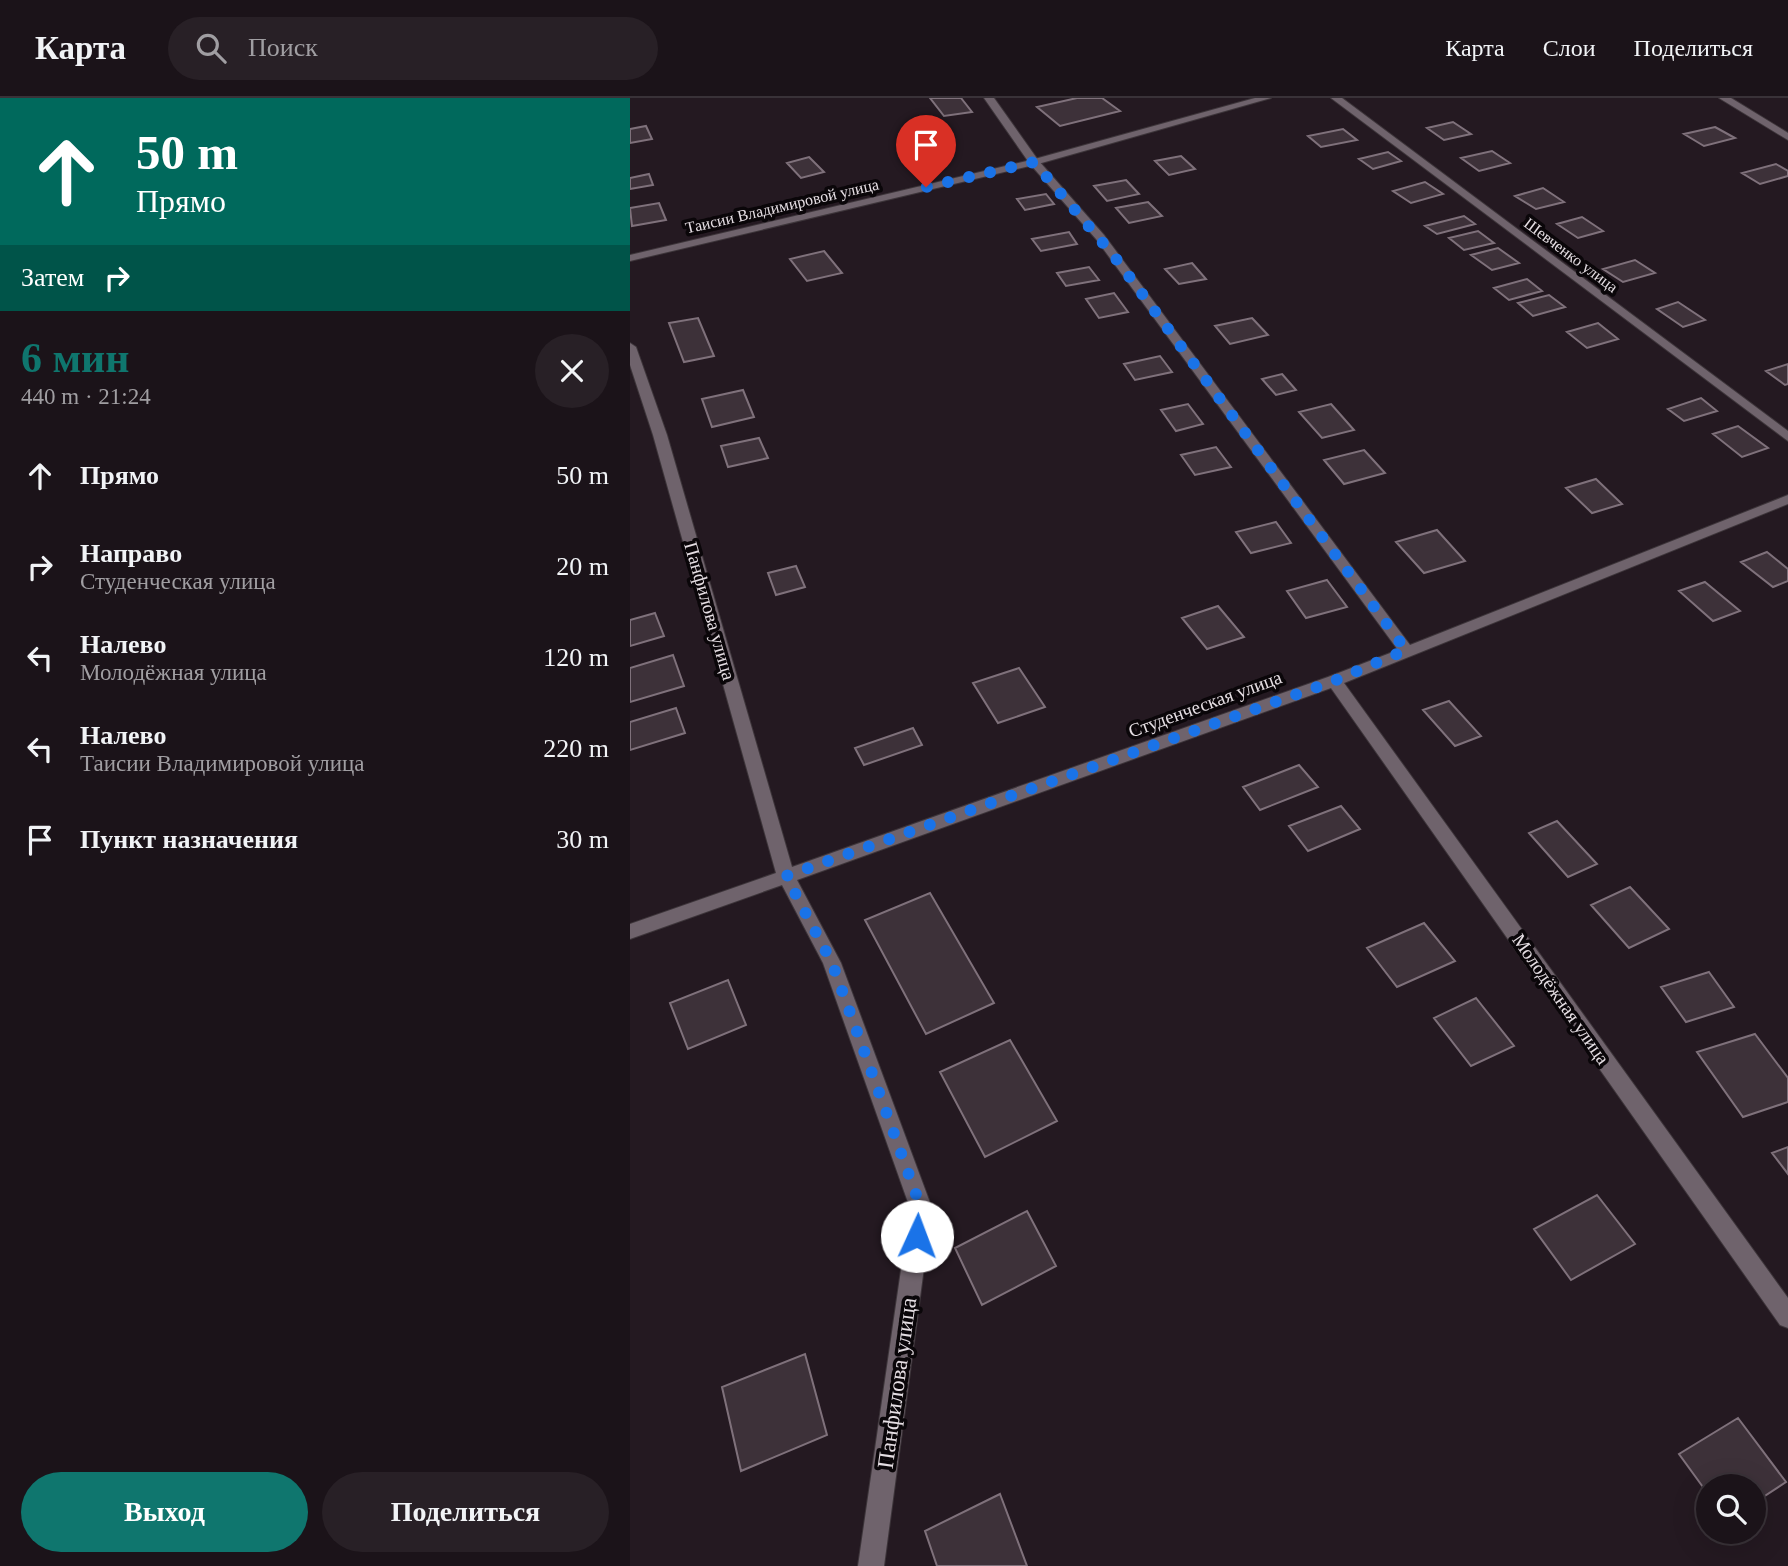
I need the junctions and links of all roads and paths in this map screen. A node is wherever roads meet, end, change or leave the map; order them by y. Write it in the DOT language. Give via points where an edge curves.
graph roads {
  1 [pos="989,98"];
  2 [pos="1266,98"];
  3 [pos="1336,98"];
  4 [pos="1724,98"];
  5 [pos="1788,137"];
  6 [pos="1034,162"];
  7 [pos="630,258"];
  8 [pos="630,348"];
  9 [pos="1788,437"];
  10 [pos="1788,499"];
  11 [pos="1406,650"];
  12 [pos="1334,681"];
  13 [pos="786,876"];
  14 [pos="630,932"];
  15 [pos="1788,1317"];
  16 [pos="871,1566"];
  1 -- 6 [label="street"];
  2 -- 6 [label="street, Таисии Владимировой улица"];
  3 -- 9 [label="street, Шевченко улица"];
  4 -- 5 [label="street"];
  6 -- 7 [label="street, Таисии Владимировой улица"];
  6 -- 11 [label="street" via="1108,248"];
  8 -- 13 [label="street, Панфилова улица" via="660,435"];
  10 -- 11 [label="street, Студенческая улица"];
  11 -- 12 [label="street, Студенческая улица"];
  12 -- 13 [label="street, Студенческая улица"];
  12 -- 15 [label="street, Молодёжная улица"];
  13 -- 14 [label="street, Студенческая улица"];
  13 -- 16 [label="street, Панфилова улица" via="832,963 921,1208"];
}
